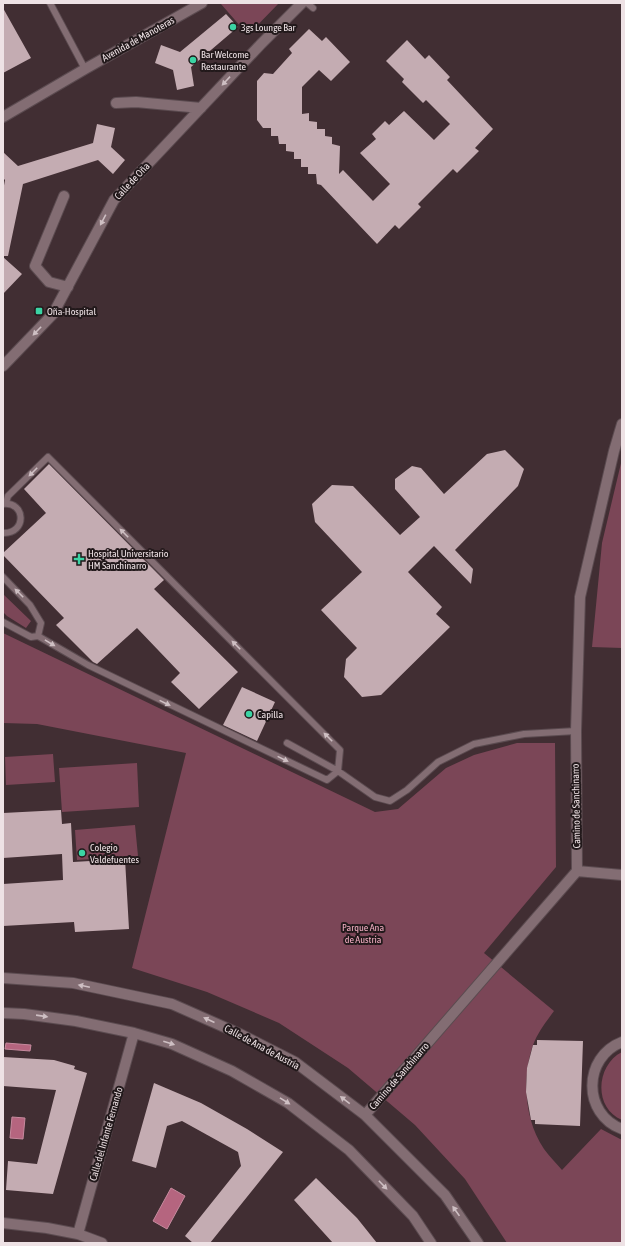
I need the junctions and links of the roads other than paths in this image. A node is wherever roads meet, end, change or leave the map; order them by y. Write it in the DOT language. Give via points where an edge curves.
graph roads {
  1 [pos="50,3"];
  2 [pos="202,3"];
  3 [pos="302,3"];
  4 [pos="307,3"];
  5 [pos="189,6"];
  6 [pos="313,8"];
  7 [pos="85,69"];
  8 [pos="116,103"];
  9 [pos="201,108"];
  10 [pos="3,117"];
  11 [pos="64,196"];
  12 [pos="68,287"];
  13 [pos="3,366"];
  14 [pos="622,424"];
  15 [pos="4,504"];
  16 [pos="3,533"];
  17 [pos="3,577"];
  18 [pos="3,622"];
  19 [pos="38,636"];
  20 [pos="576,731"];
  21 [pos="287,743"];
  22 [pos="338,771"];
  23 [pos="577,871"];
  24 [pos="622,874"];
  25 [pos="3,978"];
  26 [pos="3,1013"];
  27 [pos="134,1034"];
  28 [pos="622,1042"];
  29 [pos="365,1115"];
  30 [pos="622,1129"];
  31 [pos="3,1223"];
  32 [pos="78,1234"];
  33 [pos="102,1243"];
  34 [pos="431,1243"];
  35 [pos="478,1243"];
  1 -- 7 [label="lane"];
  2 -- 5 [label="street, Avenida de Manoteras"];
  3 -- 9 [label="street, Calle de Oña, one-way"];
  4 -- 6 [label="lane"];
  5 -- 7 [label="street, Avenida de Manoteras"];
  7 -- 10 [label="street, Avenida de Manoteras"];
  8 -- 9 [label="street" via="136,102"];
  9 -- 12 [label="street, Calle de Oña, one-way" via="114,200"];
  11 -- 12 [label="street" via="35,266 49,282"];
  12 -- 13 [label="street, Calle de Oña, one-way" via="53,314"];
  14 -- 20 [label="street, Camino de Sanchinarro" via="580,597"];
  15 -- 16 [label="lane" via="15,506 21,519 14,531"];
  22 -- 15 [label="lane, one-way" via="340,750 48,457 8,496"];
  19 -- 17 [label="lane, one-way" via="41,623 30,605"];
  18 -- 19 [label="lane" via="31,637"];
  19 -- 22 [label="lane, one-way" via="88,665 327,780"];
  20 -- 22 [label="lane" via="524,734 474,744 438,762 407,790 390,801 375,797"];
  20 -- 23 [label="street, Camino de Sanchinarro"];
  21 -- 22 [label="lane"];
  23 -- 24 [label="street"];
  23 -- 29 [label="street, Camino de Sanchinarro"];
  29 -- 25 [label="street, Calle de Ana de Austria, one-way" via="295,1062 172,1004 73,984"];
  26 -- 27 [label="street, one-way" via="76,1021"];
  27 -- 32 [label="street, Calle del Infante Fernando"];
  27 -- 34 [label="street, one-way" via="172,1044 232,1070 288,1103 349,1150 413,1216"];
  28 -- 30 [label="street" via="602,1056 595,1070 592,1086 594,1102 603,1116"];
  35 -- 29 [label="street, Calle de Ana de Austria, one-way" via="445,1195"];
  31 -- 32 [label="street"];
  32 -- 33 [label="street"];
}
